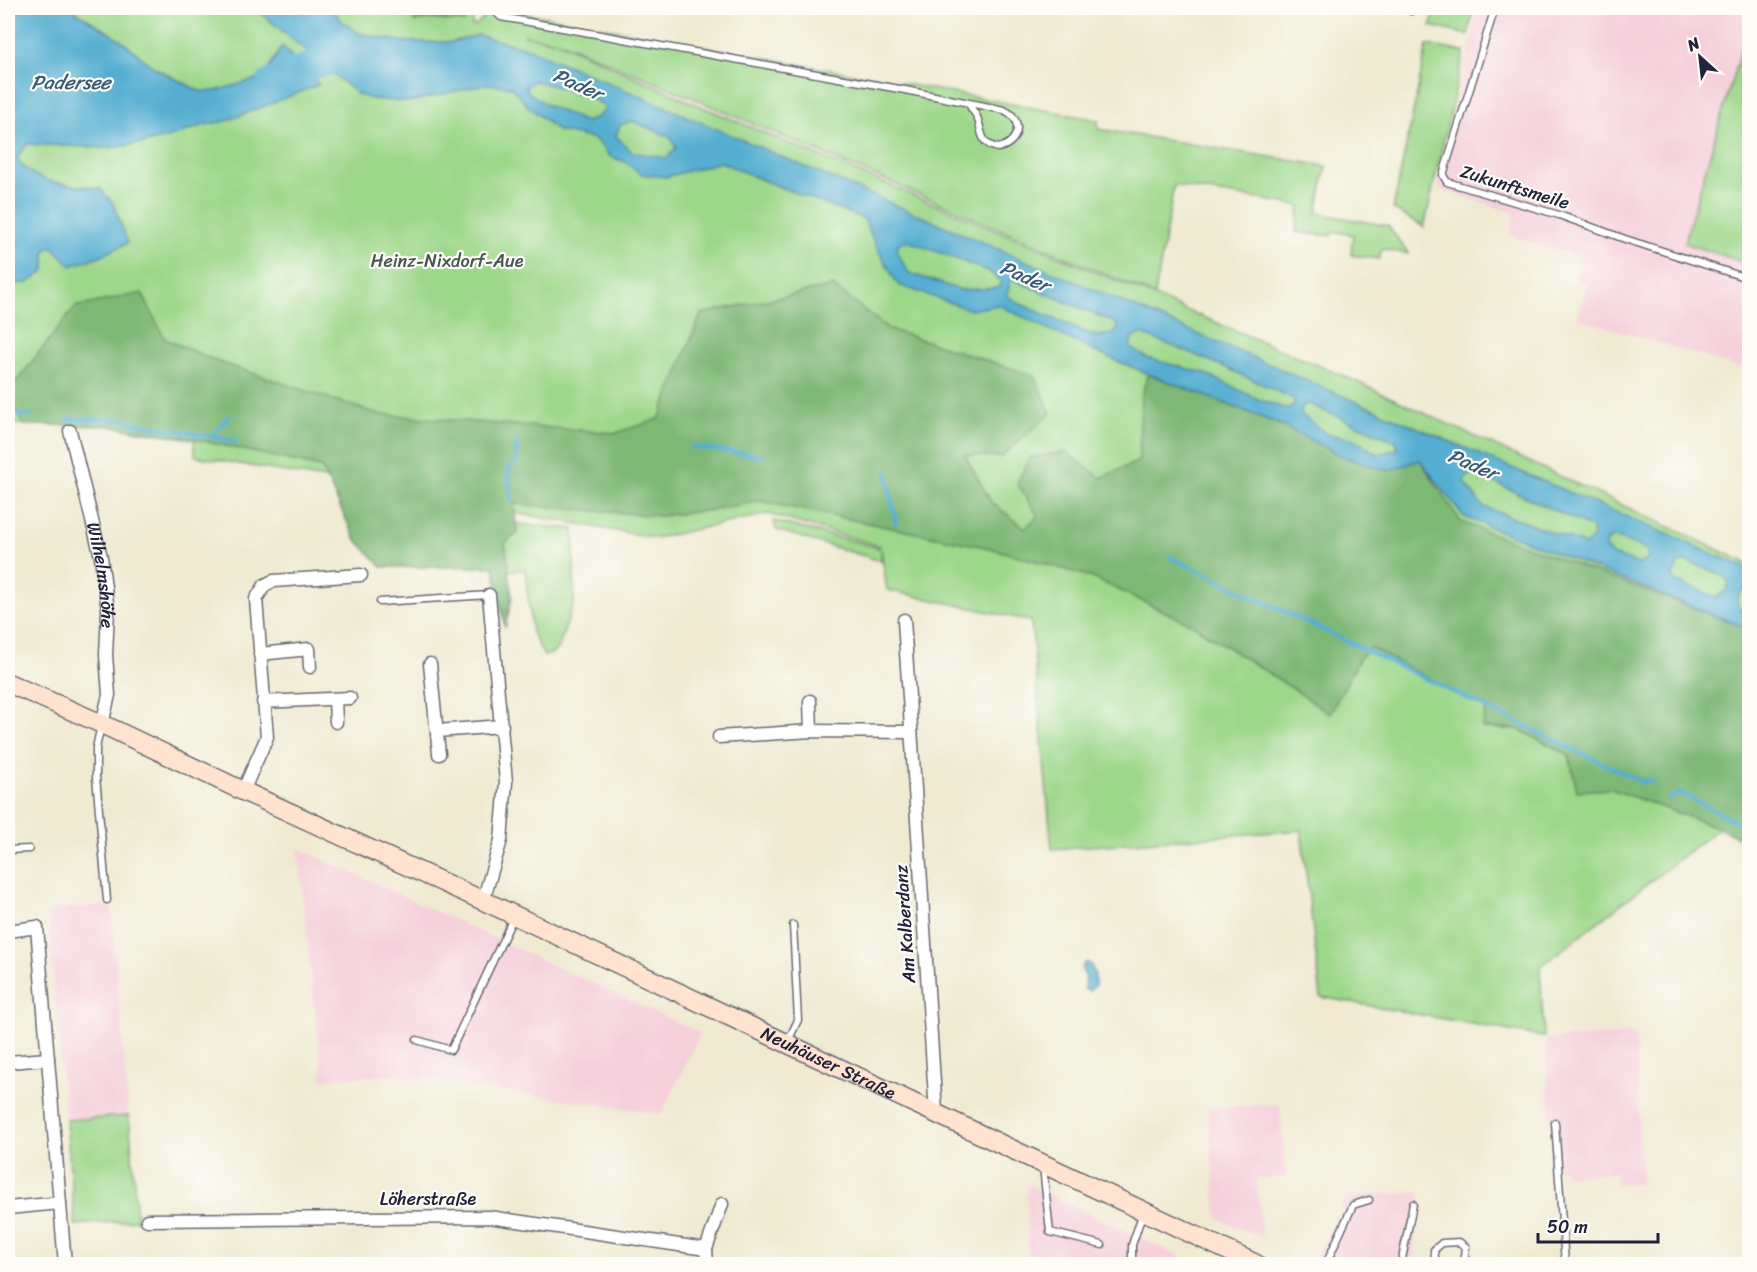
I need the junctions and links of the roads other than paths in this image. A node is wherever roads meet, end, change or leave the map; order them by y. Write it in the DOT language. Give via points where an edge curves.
graph roads {
  1 [pos="491,8"];
  2 [pos="1495,8"];
  3 [pos="969,104"];
  4 [pos="1749,279"];
  5 [pos="70,431"];
  6 [pos="361,575"];
  7 [pos="489,596"];
  8 [pos="380,602"];
  9 [pos="904,620"];
  10 [pos="260,654"];
  11 [pos="430,664"];
  12 [pos="310,667"];
  13 [pos="8,683"];
  14 [pos="350,698"];
  15 [pos="335,699"];
  16 [pos="810,701"];
  17 [pos="263,702"];
  18 [pos="336,722"];
  19 [pos="102,724"];
  20 [pos="502,726"];
  21 [pos="437,731"];
  22 [pos="811,731"];
  23 [pos="910,732"];
  24 [pos="719,737"];
  25 [pos="439,753"];
  26 [pos="243,791"];
  27 [pos="29,849"];
  28 [pos="8,850"];
  29 [pos="107,900"];
  30 [pos="483,901"];
  31 [pos="514,916"];
  32 [pos="793,925"];
  33 [pos="8,931"];
  34 [pos="417,1041"];
  35 [pos="786,1044"];
  36 [pos="48,1059"];
  37 [pos="8,1062"];
  38 [pos="936,1113"];
  39 [pos="1555,1123"];
  40 [pos="1043,1164"];
  41 [pos="1369,1200"];
  42 [pos="60,1203"];
  43 [pos="722,1204"];
  44 [pos="1413,1204"];
  45 [pos="8,1208"];
  46 [pos="1143,1212"];
  47 [pos="147,1220"];
  48 [pos="1102,1245"];
  49 [pos="706,1249"];
  50 [pos="65,1264"];
  51 [pos="706,1264"];
  52 [pos="1132,1264"];
  53 [pos="1256,1264"];
  54 [pos="1326,1264"];
  55 [pos="1401,1264"];
  56 [pos="1436,1264"];
  57 [pos="1464,1264"];
  58 [pos="1564,1264"];
  1 -- 3 [label="lane" via="501,17"];
  2 -- 4 [label="lane, Zukunftsmeile" via="1443,175 1447,182"];
  3 -- 3 [label="lane" via="1010,112 1017,128 1013,141 998,148 987,144"];
  5 -- 19 [label="street, Wilhelmshöhe" via="101,557 108,610 109,695"];
  6 -- 10 [label="street" via="273,581 265,585 256,599"];
  7 -- 8 [label="lane"];
  7 -- 20 [label="street"];
  9 -- 23 [label="street, Am Kalberdanz"];
  10 -- 12 [label="street" via="309,649"];
  10 -- 17 [label="street"];
  11 -- 21 [label="street"];
  13 -- 19 [label="main road"];
  14 -- 15 [label="street"];
  15 -- 17 [label="street"];
  15 -- 18 [label="street"];
  16 -- 22 [label="street"];
  17 -- 26 [label="street" via="267,737"];
  19 -- 26 [label="main road"];
  19 -- 29 [label="lane" via="96,748 96,777"];
  20 -- 21 [label="street"];
  20 -- 30 [label="street" via="506,782 501,840"];
  21 -- 25 [label="street"];
  22 -- 23 [label="street"];
  22 -- 24 [label="street"];
  23 -- 38 [label="street, Am Kalberdanz"];
  26 -- 30 [label="main road, Neuhäuser Straße"];
  27 -- 28 [label="lane"];
  30 -- 31 [label="main road, Neuhäuser Straße"];
  31 -- 34 [label="lane" via="451,1050"];
  31 -- 35 [label="main road, Neuhäuser Straße"];
  32 -- 35 [label="lane" via="798,1020"];
  33 -- 36 [label="street" via="37,927"];
  35 -- 38 [label="main road, Neuhäuser Straße"];
  36 -- 37 [label="street"];
  36 -- 42 [label="street"];
  38 -- 40 [label="main road, Neuhäuser Straße"];
  39 -- 58 [label="lane"];
  40 -- 46 [label="main road, Neuhäuser Straße"];
  40 -- 48 [label="lane" via="1050,1232"];
  41 -- 54 [label="lane" via="1353,1204"];
  42 -- 45 [label="street"];
  42 -- 50 [label="street"];
  43 -- 49 [label="street"];
  44 -- 55 [label="lane"];
  46 -- 52 [label="lane" via="1132,1245"];
  46 -- 53 [label="main road, Neuhäuser Straße"];
  47 -- 49 [label="street, Löherstraße" via="489,1216"];
  49 -- 51 [label="street"];
  56 -- 57 [label="lane" via="1434,1250 1442,1243 1459,1242 1466,1247"];
}
